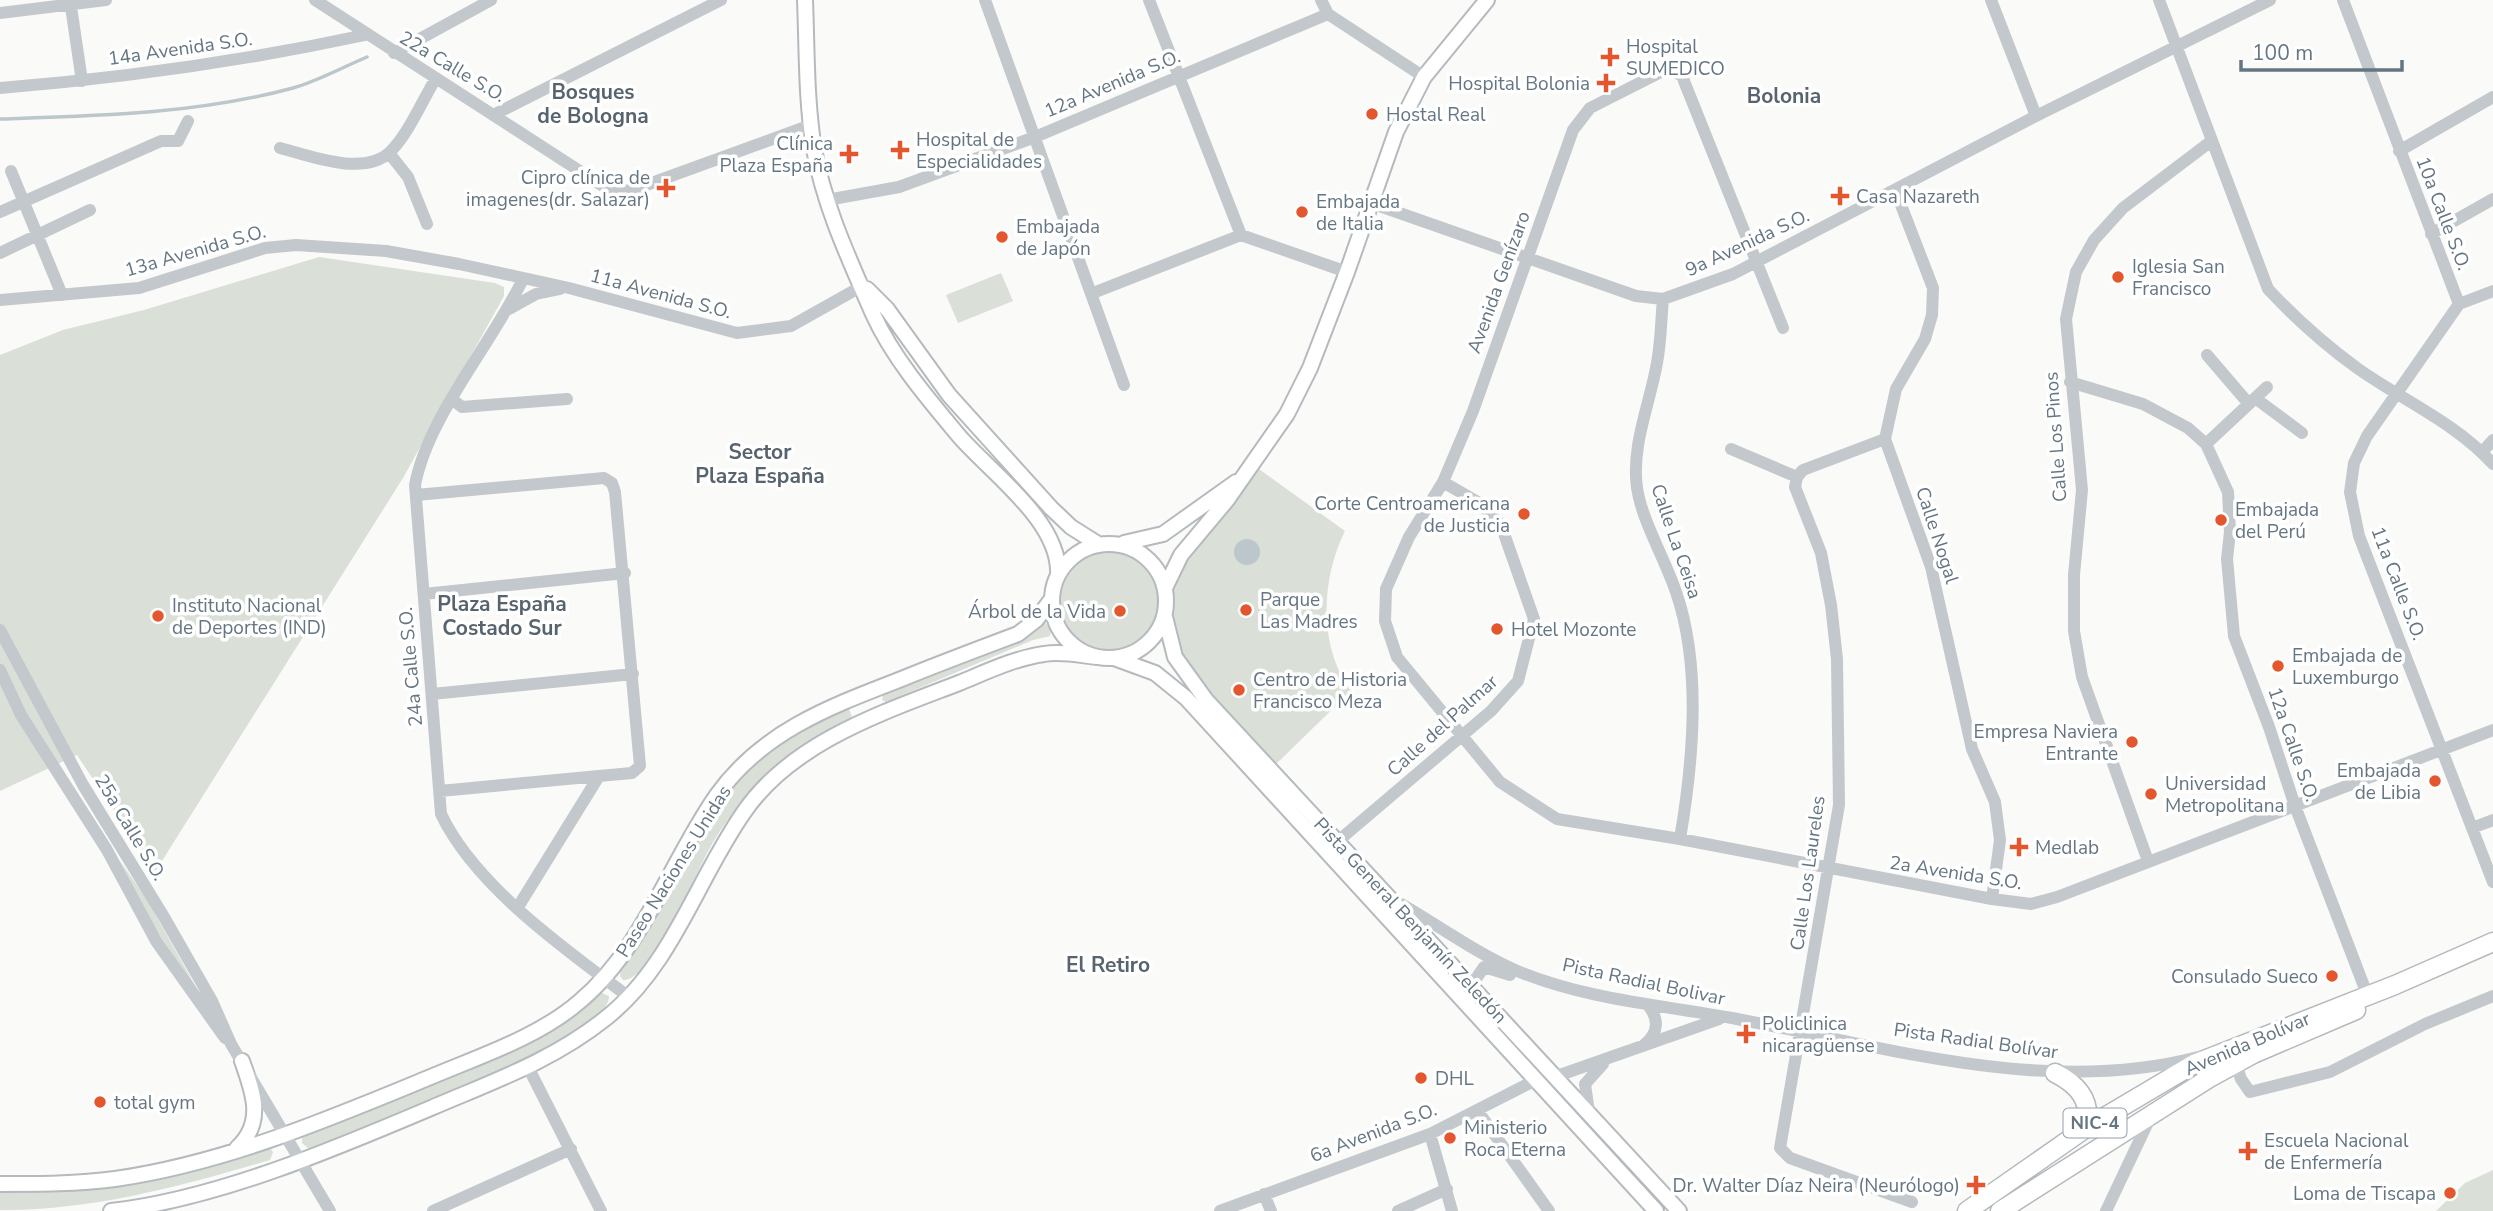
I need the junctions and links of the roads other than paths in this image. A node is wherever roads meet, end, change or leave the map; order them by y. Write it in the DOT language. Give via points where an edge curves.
graph roads {
  1 [pos="106,0"];
  2 [pos="315,0"];
  3 [pos="465,0"];
  4 [pos="491,0"];
  5 [pos="721,0"];
  6 [pos="805,0"];
  7 [pos="985,0"];
  8 [pos="1149,0"];
  9 [pos="1321,0"];
  10 [pos="1487,0"];
  11 [pos="1991,0"];
  12 [pos="2159,0"];
  13 [pos="2270,0"];
  14 [pos="2343,0"];
  15 [pos="71,2"];
  16 [pos="479,9"];
  17 [pos="0,13"];
  18 [pos="1328,14"];
  19 [pos="365,35"];
  20 [pos="2177,48"];
  21 [pos="394,53"];
  22 [pos="1180,76"];
  23 [pos="1424,77"];
  24 [pos="436,78"];
  25 [pos="82,81"];
  26 [pos="0,88"];
  27 [pos="2493,97"];
  28 [pos="495,114"];
  29 [pos="2036,116"];
  30 [pos="188,121"];
  31 [pos="811,125"];
  32 [pos="1035,137"];
  33 [pos="2210,142"];
  34 [pos="281,148"];
  35 [pos="2399,150"];
  36 [pos="389,153"];
  37 [pos="11,171"];
  38 [pos="1896,192"];
  39 [pos="827,200"];
  40 [pos="2493,200"];
  41 [pos="23,202"];
  42 [pos="1371,203"];
  43 [pos="90,210"];
  44 [pos="0,212"];
  45 [pos="427,224"];
  46 [pos="1241,234"];
  47 [pos="2431,234"];
  48 [pos="37,235"];
  49 [pos="0,253"];
  50 [pos="1527,258"];
  51 [pos="1755,262"];
  52 [pos="1347,272"];
  53 [pos="523,279"];
  54 [pos="863,285"];
  55 [pos="569,288"];
  56 [pos="2493,291"];
  57 [pos="1093,293"];
  58 [pos="62,296"];
  59 [pos="1662,299"];
  60 [pos="0,300"];
  61 [pos="2459,304"];
  62 [pos="509,309"];
  63 [pos="1783,328"];
  64 [pos="2207,355"];
  65 [pos="2070,382"];
  66 [pos="1124,385"];
  67 [pos="2267,387"];
  68 [pos="2397,394"];
  69 [pos="567,399"];
  70 [pos="453,400"];
  71 [pos="2252,401"];
  72 [pos="2302,433"];
  73 [pos="1885,439"];
  74 [pos="2493,440"];
  75 [pos="2206,444"];
  76 [pos="1731,449"];
  77 [pos="2482,452"];
  78 [pos="2493,464"];
  79 [pos="1797,477"];
  80 [pos="1241,479"];
  81 [pos="1443,482"];
  82 [pos="416,495"];
  83 [pos="1098,544"];
  84 [pos="1116,544"];
  85 [pos="625,573"];
  86 [pos="1058,575"];
  87 [pos="1165,588"];
  88 [pos="424,594"];
  89 [pos="1051,600"];
  90 [pos="1165,617"];
  91 [pos="0,630"];
  92 [pos="3,647"];
  93 [pos="1097,657"];
  94 [pos="1114,659"];
  95 [pos="0,670"];
  96 [pos="633,674"];
  97 [pos="432,694"];
  98 [pos="2493,730"];
  99 [pos="1462,734"];
  100 [pos="2442,749"];
  101 [pos="1241,759"];
  102 [pos="599,776"];
  103 [pos="440,791"];
  104 [pos="2295,806"];
  105 [pos="2493,820"];
  106 [pos="2472,828"];
  107 [pos="1680,839"];
  108 [pos="1338,841"];
  109 [pos="1318,844"];
  110 [pos="2148,861"];
  111 [pos="1829,870"];
  112 [pos="2493,882"];
  113 [pos="1392,899"];
  114 [pos="1992,900"];
  115 [pos="517,907"];
  116 [pos="2493,942"];
  117 [pos="603,978"];
  118 [pos="2395,985"];
  119 [pos="1471,986"];
  120 [pos="1565,986"];
  121 [pos="2367,994"];
  122 [pos="1458,996"];
  123 [pos="2493,996"];
  124 [pos="629,997"];
  125 [pos="1648,1005"];
  126 [pos="1475,1006"];
  127 [pos="2339,1017"];
  128 [pos="1730,1018"];
  129 [pos="1498,1030"];
  130 [pos="1801,1031"];
  131 [pos="231,1044"];
  132 [pos="1642,1046"];
  133 [pos="2228,1054"];
  134 [pos="1513,1055"];
  135 [pos="1613,1057"];
  136 [pos="242,1061"];
  137 [pos="528,1067"];
  138 [pos="2055,1073"];
  139 [pos="1557,1076"];
  140 [pos="1536,1080"];
  141 [pos="1477,1110"];
  142 [pos="1589,1112"];
  143 [pos="2152,1112"];
  144 [pos="2134,1124"];
  145 [pos="2086,1128"];
  146 [pos="1430,1133"];
  147 [pos="285,1134"];
  148 [pos="571,1149"];
  149 [pos="1622,1149"];
  150 [pos="234,1151"];
  151 [pos="301,1160"];
  152 [pos="0,1184"];
  153 [pos="1447,1188"];
  154 [pos="1264,1194"];
  155 [pos="1912,1202"];
  156 [pos="127,1210"];
  157 [pos="111,1211"];
  158 [pos="330,1211"];
  159 [pos="433,1211"];
  160 [pos="601,1211"];
  161 [pos="1220,1211"];
  162 [pos="1271,1211"];
  163 [pos="1398,1211"];
  164 [pos="1452,1211"];
  165 [pos="1549,1211"];
  166 [pos="1656,1211"];
  167 [pos="1679,1211"];
  168 [pos="1967,1211"];
  169 [pos="2000,1211"];
  170 [pos="2106,1211"];
  1 -- 15 [label="street"];
  2 -- 19 [label="street, 22a Calle S.O."];
  3 -- 16 [label="street"];
  4 -- 16 [label="street"];
  5 -- 28 [label="street"];
  6 -- 31 [label="main road"];
  7 -- 32 [label="street"];
  8 -- 22 [label="street"];
  9 -- 18 [label="street"];
  10 -- 23 [label="main road"];
  11 -- 29 [label="street"];
  12 -- 20 [label="street"];
  13 -- 20 [label="street, 9a Avenida S.O."];
  14 -- 35 [label="street, 10a Calle S.O."];
  15 -- 17 [label="street"];
  15 -- 25 [label="street"];
  16 -- 21 [label="street"];
  18 -- 22 [label="street, 12a Avenida S.O."];
  18 -- 23 [label="street"];
  19 -- 21 [label="street, 22a Calle S.O."];
  19 -- 25 [label="street, 14a Avenida S.O." via="286,52"];
  20 -- 29 [label="street, 9a Avenida S.O."];
  20 -- 33 [label="street"];
  21 -- 24 [label="street, 22a Calle S.O."];
  22 -- 32 [label="street, 12a Avenida S.O."];
  22 -- 46 [label="street"];
  23 -- 42 [label="main road" via="1396,132"];
  24 -- 28 [label="street, 22a Calle S.O."];
  24 -- 36 [label="street"];
  25 -- 26 [label="street, 14a Avenida S.O."];
  27 -- 35 [label="street"];
  28 -- 31 [label="street, 22a Calle S.O." via="606,188 620,192"];
  29 -- 38 [label="street, 9a Avenida S.O."];
  30 -- 41 [label="street" via="178,141 162,141"];
  31 -- 39 [label="main road"];
  32 -- 39 [label="street, 12a Avenida S.O." via="899,187"];
  32 -- 57 [label="street"];
  33 -- 65 [label="street, Calle Los Pinos" via="2123,208 2094,240 2076,272 2066,319"];
  33 -- 68 [label="street" via="2268,289 2303,326"];
  34 -- 36 [label="street" via="341,162 364,162"];
  35 -- 47 [label="street, 10a Calle S.O."];
  36 -- 45 [label="street" via="408,177"];
  37 -- 41 [label="street"];
  38 -- 51 [label="street, 9a Avenida S.O."];
  38 -- 73 [label="street" via="1933,288 1932,315 1925,339 1896,389"];
  39 -- 54 [label="main road"];
  40 -- 47 [label="street"];
  41 -- 44 [label="street"];
  41 -- 48 [label="street"];
  42 -- 50 [label="street, 9a Avenida S.O."];
  42 -- 52 [label="main road"];
  43 -- 48 [label="street"];
  46 -- 52 [label="street"];
  46 -- 57 [label="street"];
  47 -- 61 [label="street, 10a Calle S.O."];
  48 -- 49 [label="street"];
  48 -- 58 [label="street"];
  50 -- 51 [label="street, Avenida Genízaro" via="1579,119 1643,79 1673,71 1688,82"];
  50 -- 59 [label="street, 9a Avenida S.O." via="1636,296"];
  50 -- 81 [label="street, Avenida Genízaro"];
  51 -- 59 [label="street, 9a Avenida S.O." via="1697,289"];
  51 -- 63 [label="street"];
  52 -- 80 [label="main road" via="1287,414"];
  53 -- 55 [label="street, 11a Avenida S.O."];
  53 -- 58 [label="street, 13a Avenida S.O." via="386,251 296,245 265,248 139,288"];
  53 -- 62 [label="street, 24a Calle S.O."];
  54 -- 55 [label="street, 11a Avenida S.O." via="791,326 737,333"];
  54 -- 83 [label="main road" via="887,309 949,395 1051,508"];
  54 -- 86 [label="main road" via="874,315 928,397 1042,524 1057,556"];
  55 -- 62 [label="street" via="536,294"];
  56 -- 61 [label="street"];
  57 -- 66 [label="street"];
  58 -- 60 [label="street, 13a Avenida S.O."];
  59 -- 107 [label="street, Calle La Ceisa" via="1657,361 1636,454 1637,489 1677,594 1688,646 1692,728"];
  61 -- 68 [label="street"];
  62 -- 70 [label="street, 24a Calle S.O."];
  64 -- 71 [label="street"];
  65 -- 75 [label="street, 12a Calle S.O." via="2143,404 2188,428"];
  65 -- 110 [label="street, Calle Los Pinos" via="2081,490 2074,631 2082,677"];
  67 -- 71 [label="street"];
  68 -- 77 [label="street"];
  68 -- 100 [label="street, 11a Calle S.O." via="2354,463 2350,492 2359,536"];
  69 -- 70 [label="street" via="462,407"];
  70 -- 82 [label="street, 24a Calle S.O." via="424,453"];
  71 -- 72 [label="street"];
  71 -- 75 [label="street"];
  73 -- 79 [label="street" via="1803,470"];
  73 -- 114 [label="street, Calle Nogal" via="1931,567 1972,749 1995,802 2000,840"];
  74 -- 77 [label="street"];
  75 -- 104 [label="street, 12a Calle S.O." via="2228,492 2227,559 2234,636"];
  76 -- 79 [label="street"];
  77 -- 78 [label="street"];
  79 -- 111 [label="street, Calle Los Laureles" via="1795,487 1821,553 1837,659 1839,805"];
  80 -- 84 [label="main road" via="1163,534"];
  80 -- 87 [label="main road" via="1181,555"];
  81 -- 99 [label="street, Avenida Genízaro" via="1409,537 1386,589 1385,621 1397,657"];
  81 -- 99 [label="street, Calle del Palmar" via="1481,504 1501,525 1534,619 1518,681"];
  82 -- 85 [label="street" via="604,478 615,492"];
  82 -- 88 [label="street, 24a Calle S.O."];
  83 -- 84 [label="main road"];
  83 -- 86 [label="main road" via="1074,555"];
  84 -- 87 [label="main road" via="1133,547 1148,558"];
  85 -- 88 [label="street"];
  85 -- 96 [label="street"];
  86 -- 89 [label="main road"];
  87 -- 90 [label="main road"];
  88 -- 97 [label="street, 24a Calle S.O."];
  89 -- 93 [label="main road" via="1066,638"];
  89 -- 117 [label="main road, Paseo Naciones Unidas" via="1018,634 831,706 782,732 757,752 718,794 634,938"];
  90 -- 94 [label="main road" via="1148,643"];
  90 -- 108 [label="main road, Pista General Benjamín Zeledón" via="1175,657 1198,690"];
  91 -- 92 [label="street, 25a Calle S.O."];
  92 -- 131 [label="street, 25a Calle S.O." via="207,991"];
  93 -- 94 [label="main road"];
  93 -- 124 [label="main road, Paseo Naciones Unidas" via="1063,652 1029,657 877,715 811,750 745,810 666,947"];
  94 -- 101 [label="main road, Pista General Benjamín Zeledón" via="1167,681"];
  95 -- 131 [label="street, 25a Calle S.O." via="20,715 101,840 156,941"];
  96 -- 97 [label="street"];
  96 -- 102 [label="street" via="640,766 632,773"];
  97 -- 103 [label="street, 24a Calle S.O."];
  98 -- 100 [label="street, 2a Avenida S.O."];
  99 -- 107 [label="street, 2a Avenida S.O." via="1500,782 1557,819"];
  99 -- 108 [label="street, Calle del Palmar"];
  100 -- 104 [label="street, 2a Avenida S.O."];
  100 -- 106 [label="street, 11a Calle S.O."];
  101 -- 108 [label="main road" via="1263,772 1326,839"];
  101 -- 109 [label="main road, Pista General Benjamín Zeledón"];
  102 -- 103 [label="street"];
  102 -- 115 [label="street"];
  103 -- 115 [label="street, 24a Calle S.O." via="442,814 454,841"];
  104 -- 110 [label="street, 2a Avenida S.O."];
  104 -- 121 [label="street, 12a Calle S.O."];
  105 -- 106 [label="street"];
  106 -- 112 [label="street, 11a Calle S.O."];
  107 -- 111 [label="street, 2a Avenida S.O."];
  108 -- 113 [label="main road, Pista General Benjamín Zeledón"];
  109 -- 113 [label="main road" via="1335,846 1375,890"];
  109 -- 122 [label="main road, Pista General Benjamín Zeledón"];
  110 -- 114 [label="street, 2a Avenida S.O." via="2031,904"];
  111 -- 114 [label="street, 2a Avenida S.O."];
  111 -- 130 [label="street, Calle Los Laureles"];
  113 -- 119 [label="main road, Pista General Benjamín Zeledón"];
  113 -- 120 [label="street, Pista Radial Bolivar" via="1514,970"];
  115 -- 117 [label="street, 24a Calle S.O."];
  116 -- 118 [label="highway, Avenida Bolívar / NIC-4"];
  117 -- 124 [label="street, 24a Calle S.O."];
  117 -- 147 [label="main road, Paseo Naciones Unidas" via="560,1017 516,1041"];
  118 -- 121 [label="highway, Avenida Bolívar / NIC-4"];
  118 -- 127 [label="highway, Avenida Bolívar / NIC-4" via="2372,1003"];
  119 -- 120 [label="street" via="1479,971 1488,967 1530,983"];
  119 -- 126 [label="main road" via="1469,995"];
  119 -- 139 [label="main road, Pista General Benjamín Zeledón"];
  120 -- 125 [label="street, Pista Radial Bolivar"];
  121 -- 127 [label="highway" via="2366,1001"];
  121 -- 133 [label="highway, Avenida Bolívar / NIC-4"];
  122 -- 126 [label="main road"];
  122 -- 134 [label="main road, Pista General Benjamín Zeledón"];
  123 -- 133 [label="street" via="2330,1072 2250,1092"];
  124 -- 137 [label="main road, Paseo Naciones Unidas" via="575,1041"];
  125 -- 128 [label="street, Pista Radial Bolivar"];
  125 -- 132 [label="street" via="1656,1027"];
  126 -- 129 [label="main road"];
  127 -- 133 [label="highway, Avenida Bolívar / NIC-4"];
  128 -- 130 [label="street, Pista Radial Bolívar"];
  128 -- 132 [label="street, Pista Radial Bolivar"];
  129 -- 134 [label="main road"];
  129 -- 139 [label="main road" via="1539,1072"];
  130 -- 138 [label="street, Pista Radial Bolívar"];
  130 -- 155 [label="street, Calle Los Laureles" via="1780,1147 1790,1158"];
  131 -- 136 [label="street, 25a Calle S.O."];
  132 -- 135 [label="street, Pista Radial Bolivar"];
  133 -- 138 [label="street, Pista Radial Bolívar" via="2161,1065"];
  133 -- 143 [label="highway, Avenida Bolívar / NIC-4"];
  133 -- 145 [label="highway, Avenida Bolívar / NIC-4" via="2177,1073"];
  134 -- 140 [label="main road, Pista General Benjamín Zeledón"];
  135 -- 139 [label="street, Pista Radial Bolivar"];
  135 -- 142 [label="street" via="1585,1084"];
  136 -- 147 [label="street, 25a Calle S.O."];
  136 -- 150 [label="main road" via="253,1093 255,1118 248,1138"];
  137 -- 148 [label="street"];
  137 -- 151 [label="main road, Paseo Naciones Unidas"];
  138 -- 145 [label="highway" via="2083,1095 2089,1114"];
  139 -- 142 [label="main road, Pista General Benjamín Zeledón"];
  140 -- 141 [label="street, 6a Avenida S.O."];
  140 -- 149 [label="main road" via="1554,1084 1604,1137"];
  140 -- 166 [label="main road, Pista General Benjamín Zeledón"];
  141 -- 146 [label="street, 6a Avenida S.O."];
  141 -- 165 [label="street"];
  142 -- 149 [label="main road, Pista General Benjamín Zeledón"];
  143 -- 144 [label="highway, Avenida Bolívar / NIC-4"];
  143 -- 170 [label="street"];
  144 -- 169 [label="highway, Avenida Bolívar / NIC-4"];
  144 -- 170 [label="street"];
  145 -- 168 [label="highway, Avenida Bolívar / NIC-4"];
  146 -- 153 [label="street"];
  146 -- 154 [label="street, 6a Avenida S.O."];
  147 -- 150 [label="main road, Paseo Naciones Unidas"];
  147 -- 151 [label="street, 25a Calle S.O."];
  148 -- 159 [label="street"];
  148 -- 160 [label="street"];
  149 -- 167 [label="main road, Pista General Benjamín Zeledón"];
  150 -- 152 [label="main road, Paseo Naciones Unidas" via="115,1179"];
  151 -- 156 [label="main road, Paseo Naciones Unidas"];
  151 -- 158 [label="street, 25a Calle S.O."];
  153 -- 163 [label="street"];
  153 -- 164 [label="street"];
  154 -- 161 [label="street, 6a Avenida S.O."];
  154 -- 162 [label="street"];
  156 -- 157 [label="main road, Paseo Naciones Unidas"];
}
